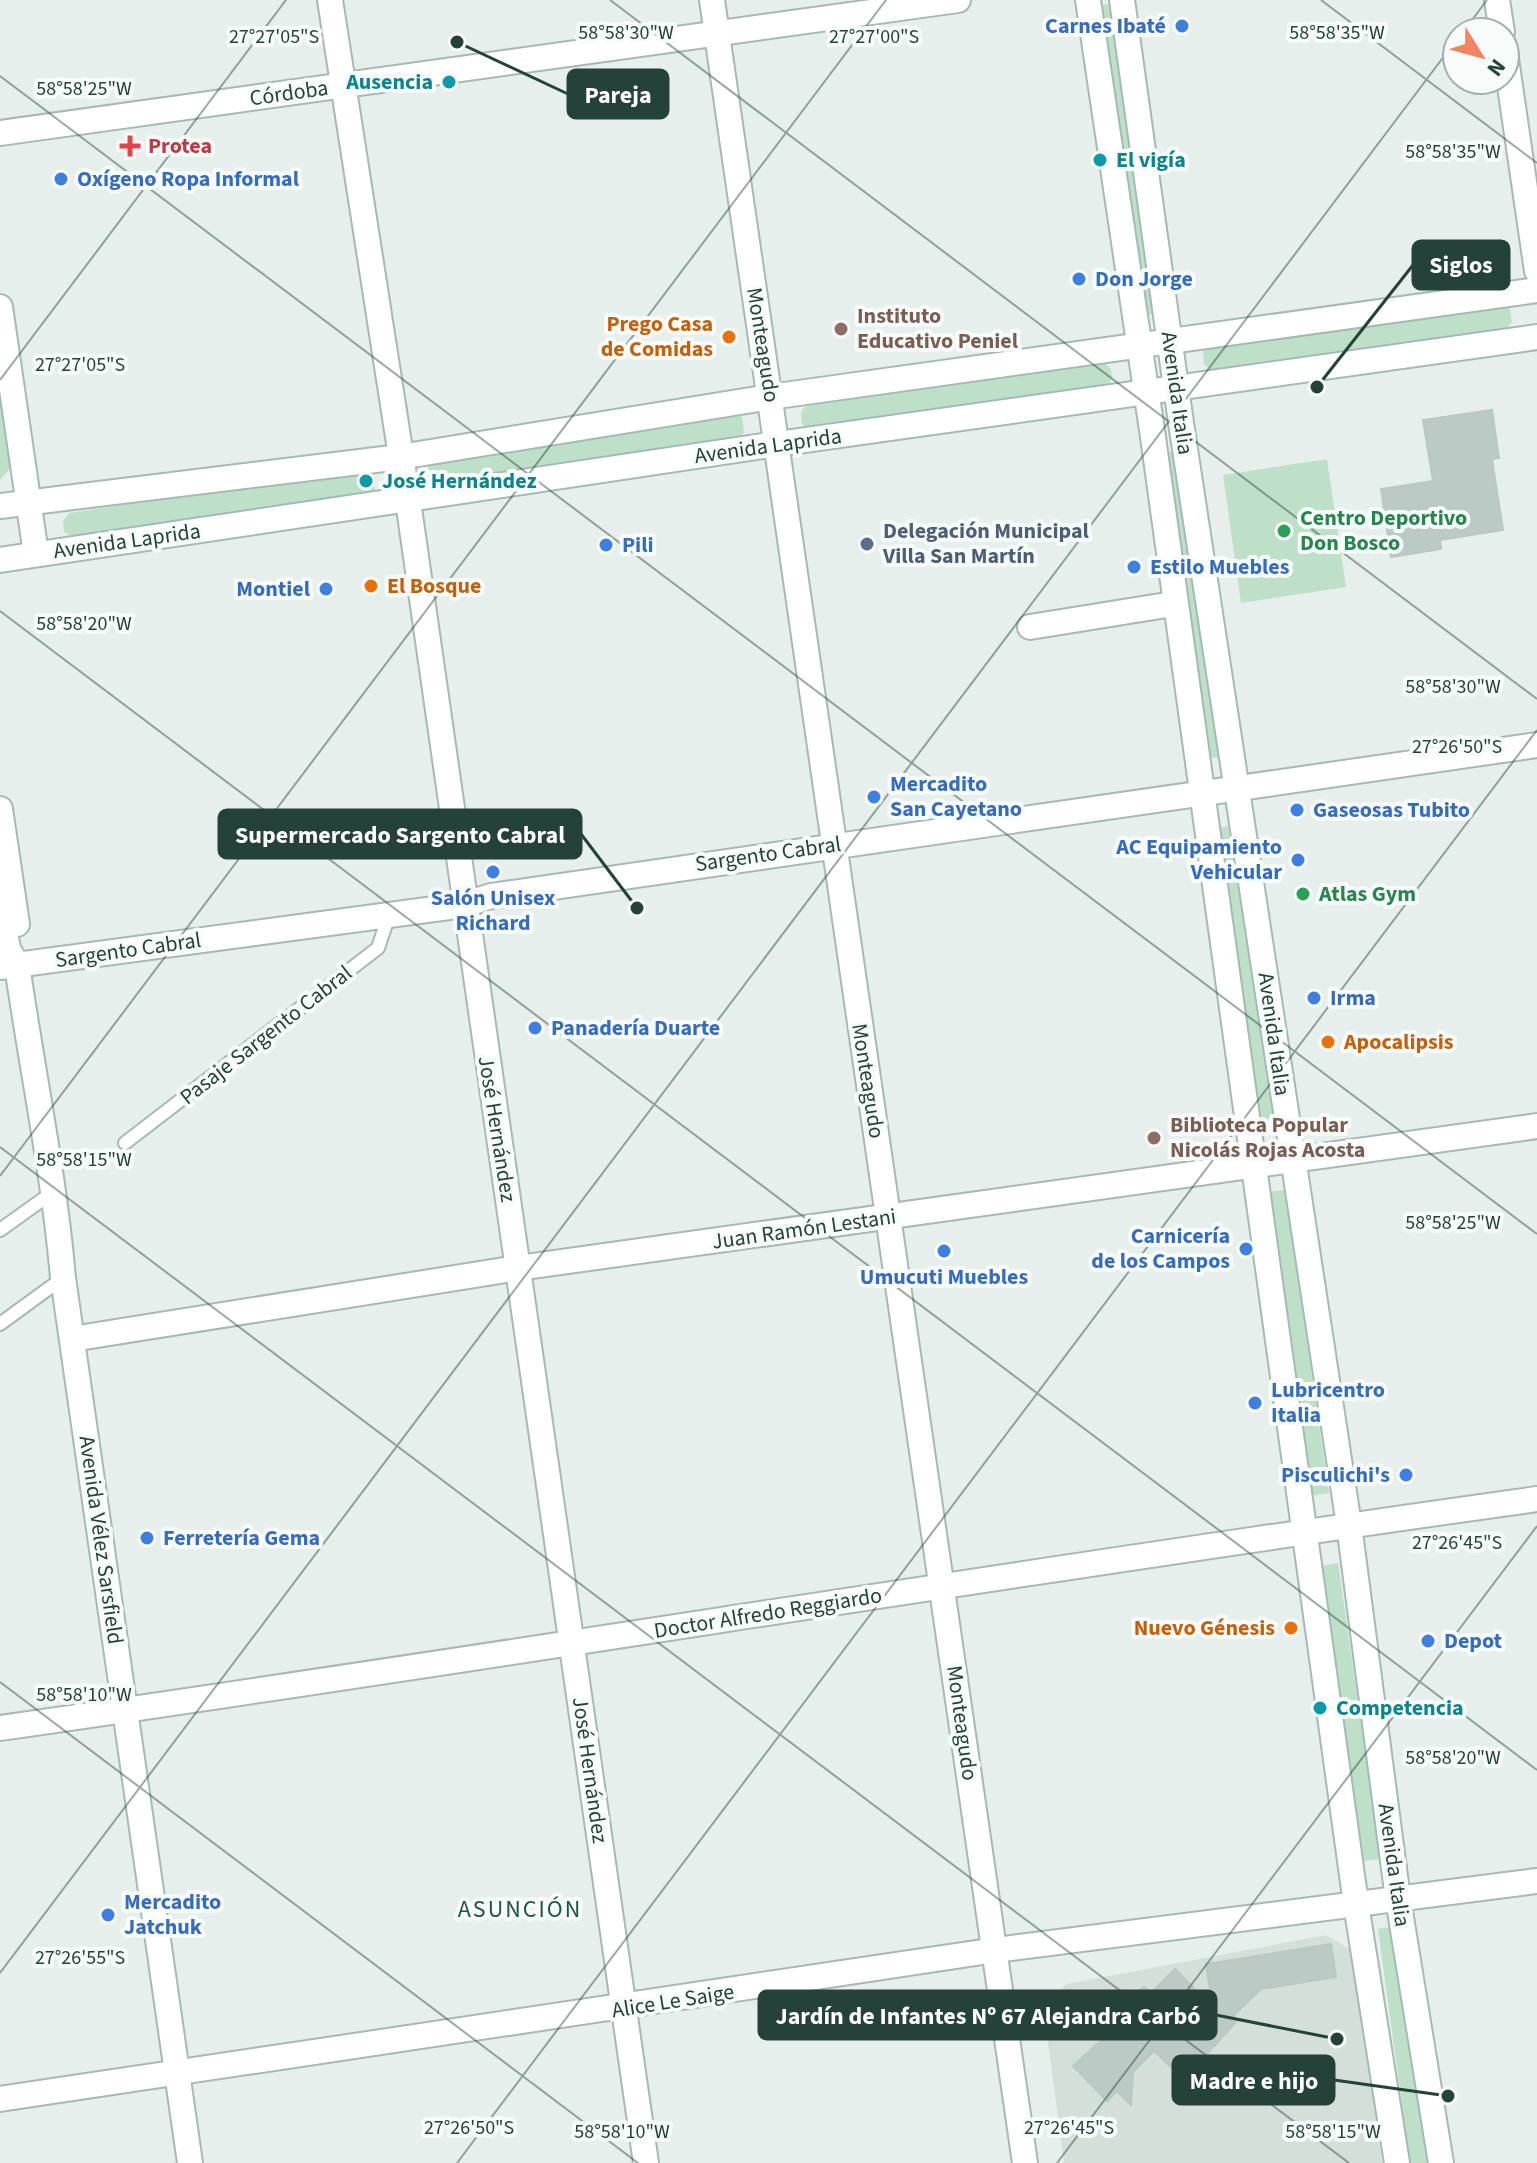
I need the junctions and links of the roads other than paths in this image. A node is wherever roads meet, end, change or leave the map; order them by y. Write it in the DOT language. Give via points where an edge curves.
graph roads {
  1 [pos="330,0"];
  2 [pos="712,0"];
  3 [pos="958,0"];
  4 [pos="1088,0"];
  5 [pos="1122,0"];
  6 [pos="716,33"];
  7 [pos="343,85"];
  8 [pos="1511,96"];
  9 [pos="0,133"];
  10 [pos="1537,271"];
  11 [pos="1537,290"];
  12 [pos="0,307"];
  13 [pos="1537,337"];
  14 [pos="1171,343"];
  15 [pos="1139,346"];
  16 [pos="1177,388"];
  17 [pos="1145,394"];
  18 [pos="770,397"];
  19 [pos="777,444"];
  20 [pos="400,457"];
  21 [pos="408,501"];
  22 [pos="28,502"];
  23 [pos="0,506"];
  24 [pos="36,554"];
  25 [pos="0,560"];
  26 [pos="1173,604"];
  27 [pos="1030,627"];
  28 [pos="1537,745"];
  29 [pos="1238,789"];
  30 [pos="1202,797"];
  31 [pos="0,809"];
  32 [pos="833,844"];
  33 [pos="0,904"];
  34 [pos="464,905"];
  35 [pos="389,915"];
  36 [pos="8,966"];
  37 [pos="1537,1126"];
  38 [pos="125,1143"];
  39 [pos="1293,1157"];
  40 [pos="1253,1163"];
  41 [pos="55,1191"];
  42 [pos="889,1218"];
  43 [pos="0,1230"];
  44 [pos="518,1268"];
  45 [pos="63,1278"];
  46 [pos="0,1324"];
  47 [pos="72,1339"];
  48 [pos="1537,1499"];
  49 [pos="1349,1525"];
  50 [pos="1305,1533"];
  51 [pos="942,1584"];
  52 [pos="571,1645"];
  53 [pos="126,1710"];
  54 [pos="0,1728"];
  55 [pos="1537,1881"];
  56 [pos="1398,1899"];
  57 [pos="1356,1904"];
  58 [pos="996,1950"];
  59 [pos="624,2008"];
  60 [pos="178,2075"];
  61 [pos="0,2099"];
  62 [pos="190,2163"];
  63 [pos="646,2163"];
  64 [pos="1025,2163"];
  65 [pos="1397,2163"];
  66 [pos="1441,2163"];
  1 -- 7 [label="street, José Hernández"];
  2 -- 6 [label="street, Monteagudo"];
  3 -- 6 [label="street, Córdoba"];
  4 -- 15 [label="street, Avenida Italia"];
  5 -- 14 [label="street, Avenida Italia"];
  6 -- 7 [label="street, Córdoba"];
  6 -- 18 [label="street, Monteagudo"];
  7 -- 9 [label="street, Córdoba"];
  7 -- 20 [label="street, José Hernández"];
  8 -- 10 [label="street"];
  11 -- 14 [label="street"];
  12 -- 22 [label="street"];
  13 -- 16 [label="street, Avenida Laprida"];
  14 -- 15 [label="street"];
  14 -- 16 [label="street, Avenida Italia"];
  15 -- 17 [label="street, Avenida Italia"];
  15 -- 18 [label="street"];
  16 -- 17 [label="street, Avenida Laprida"];
  16 -- 29 [label="street, Avenida Italia"];
  17 -- 19 [label="street, Avenida Laprida"];
  17 -- 26 [label="street, Avenida Italia"];
  18 -- 19 [label="street, Monteagudo"];
  18 -- 20 [label="street"];
  19 -- 21 [label="street, Avenida Laprida"];
  19 -- 32 [label="street, Monteagudo"];
  20 -- 21 [label="street, José Hernández"];
  20 -- 22 [label="street"];
  21 -- 24 [label="street, Avenida Laprida"];
  21 -- 34 [label="street, José Hernández"];
  22 -- 23 [label="street"];
  22 -- 24 [label="street"];
  24 -- 25 [label="street, Avenida Laprida"];
  26 -- 27 [label="street"];
  26 -- 30 [label="street, Avenida Italia"];
  28 -- 29 [label="street, Sargento Cabral"];
  29 -- 30 [label="street, Sargento Cabral"];
  29 -- 39 [label="street, Avenida Italia"];
  30 -- 32 [label="street, Sargento Cabral"];
  30 -- 40 [label="street, Avenida Italia"];
  31 -- 36 [label="street, Avenida Vélez Sarsfield" via="21,947"];
  32 -- 34 [label="street, Sargento Cabral" via="491,896"];
  32 -- 42 [label="street, Monteagudo"];
  33 -- 36 [label="street, Avenida Vélez Sarsfield"];
  34 -- 35 [label="street, Sargento Cabral"];
  34 -- 44 [label="street, José Hernández"];
  35 -- 36 [label="street, Sargento Cabral"];
  35 -- 38 [label="lane, Pasaje Sargento Cabral" via="378,948"];
  36 -- 41 [label="street, Avenida Vélez Sarsfield"];
  37 -- 39 [label="street, Juan Ramón Lestani"];
  39 -- 40 [label="street, Juan Ramón Lestani"];
  39 -- 49 [label="street, Avenida Italia"];
  40 -- 42 [label="street, Juan Ramón Lestani"];
  40 -- 50 [label="street, Avenida Italia"];
  41 -- 43 [label="lane"];
  41 -- 45 [label="street, Avenida Vélez Sarsfield"];
  42 -- 44 [label="street, Juan Ramón Lestani"];
  42 -- 51 [label="street, Monteagudo"];
  44 -- 47 [label="street, Juan Ramón Lestani"];
  44 -- 52 [label="street, José Hernández"];
  45 -- 46 [label="lane"];
  45 -- 47 [label="street, Avenida Vélez Sarsfield"];
  47 -- 53 [label="street, Avenida Vélez Sarsfield"];
  48 -- 49 [label="street, Doctor Alfredo Reggiardo"];
  49 -- 50 [label="street, Doctor Alfredo Reggiardo"];
  49 -- 56 [label="street, Avenida Italia"];
  50 -- 51 [label="street, Doctor Alfredo Reggiardo"];
  50 -- 57 [label="street, Avenida Italia"];
  51 -- 52 [label="street, Doctor Alfredo Reggiardo"];
  51 -- 58 [label="street, Monteagudo"];
  52 -- 53 [label="street, Doctor Alfredo Reggiardo"];
  52 -- 59 [label="street, José Hernández"];
  53 -- 54 [label="street, Doctor Alfredo Reggiardo"];
  53 -- 60 [label="street, Avenida Vélez Sarsfield"];
  55 -- 56 [label="street, Alice Le Saige"];
  56 -- 57 [label="street, Alice Le Saige"];
  56 -- 66 [label="street, Avenida Italia"];
  57 -- 58 [label="street, Alice Le Saige"];
  57 -- 65 [label="street, Avenida Italia"];
  58 -- 59 [label="street, Alice Le Saige"];
  58 -- 64 [label="street, Monteagudo"];
  59 -- 60 [label="street, Alice Le Saige"];
  59 -- 63 [label="street, José Hernández"];
  60 -- 61 [label="street, Alice Le Saige"];
  60 -- 62 [label="street, Avenida Vélez Sarsfield"];
}
